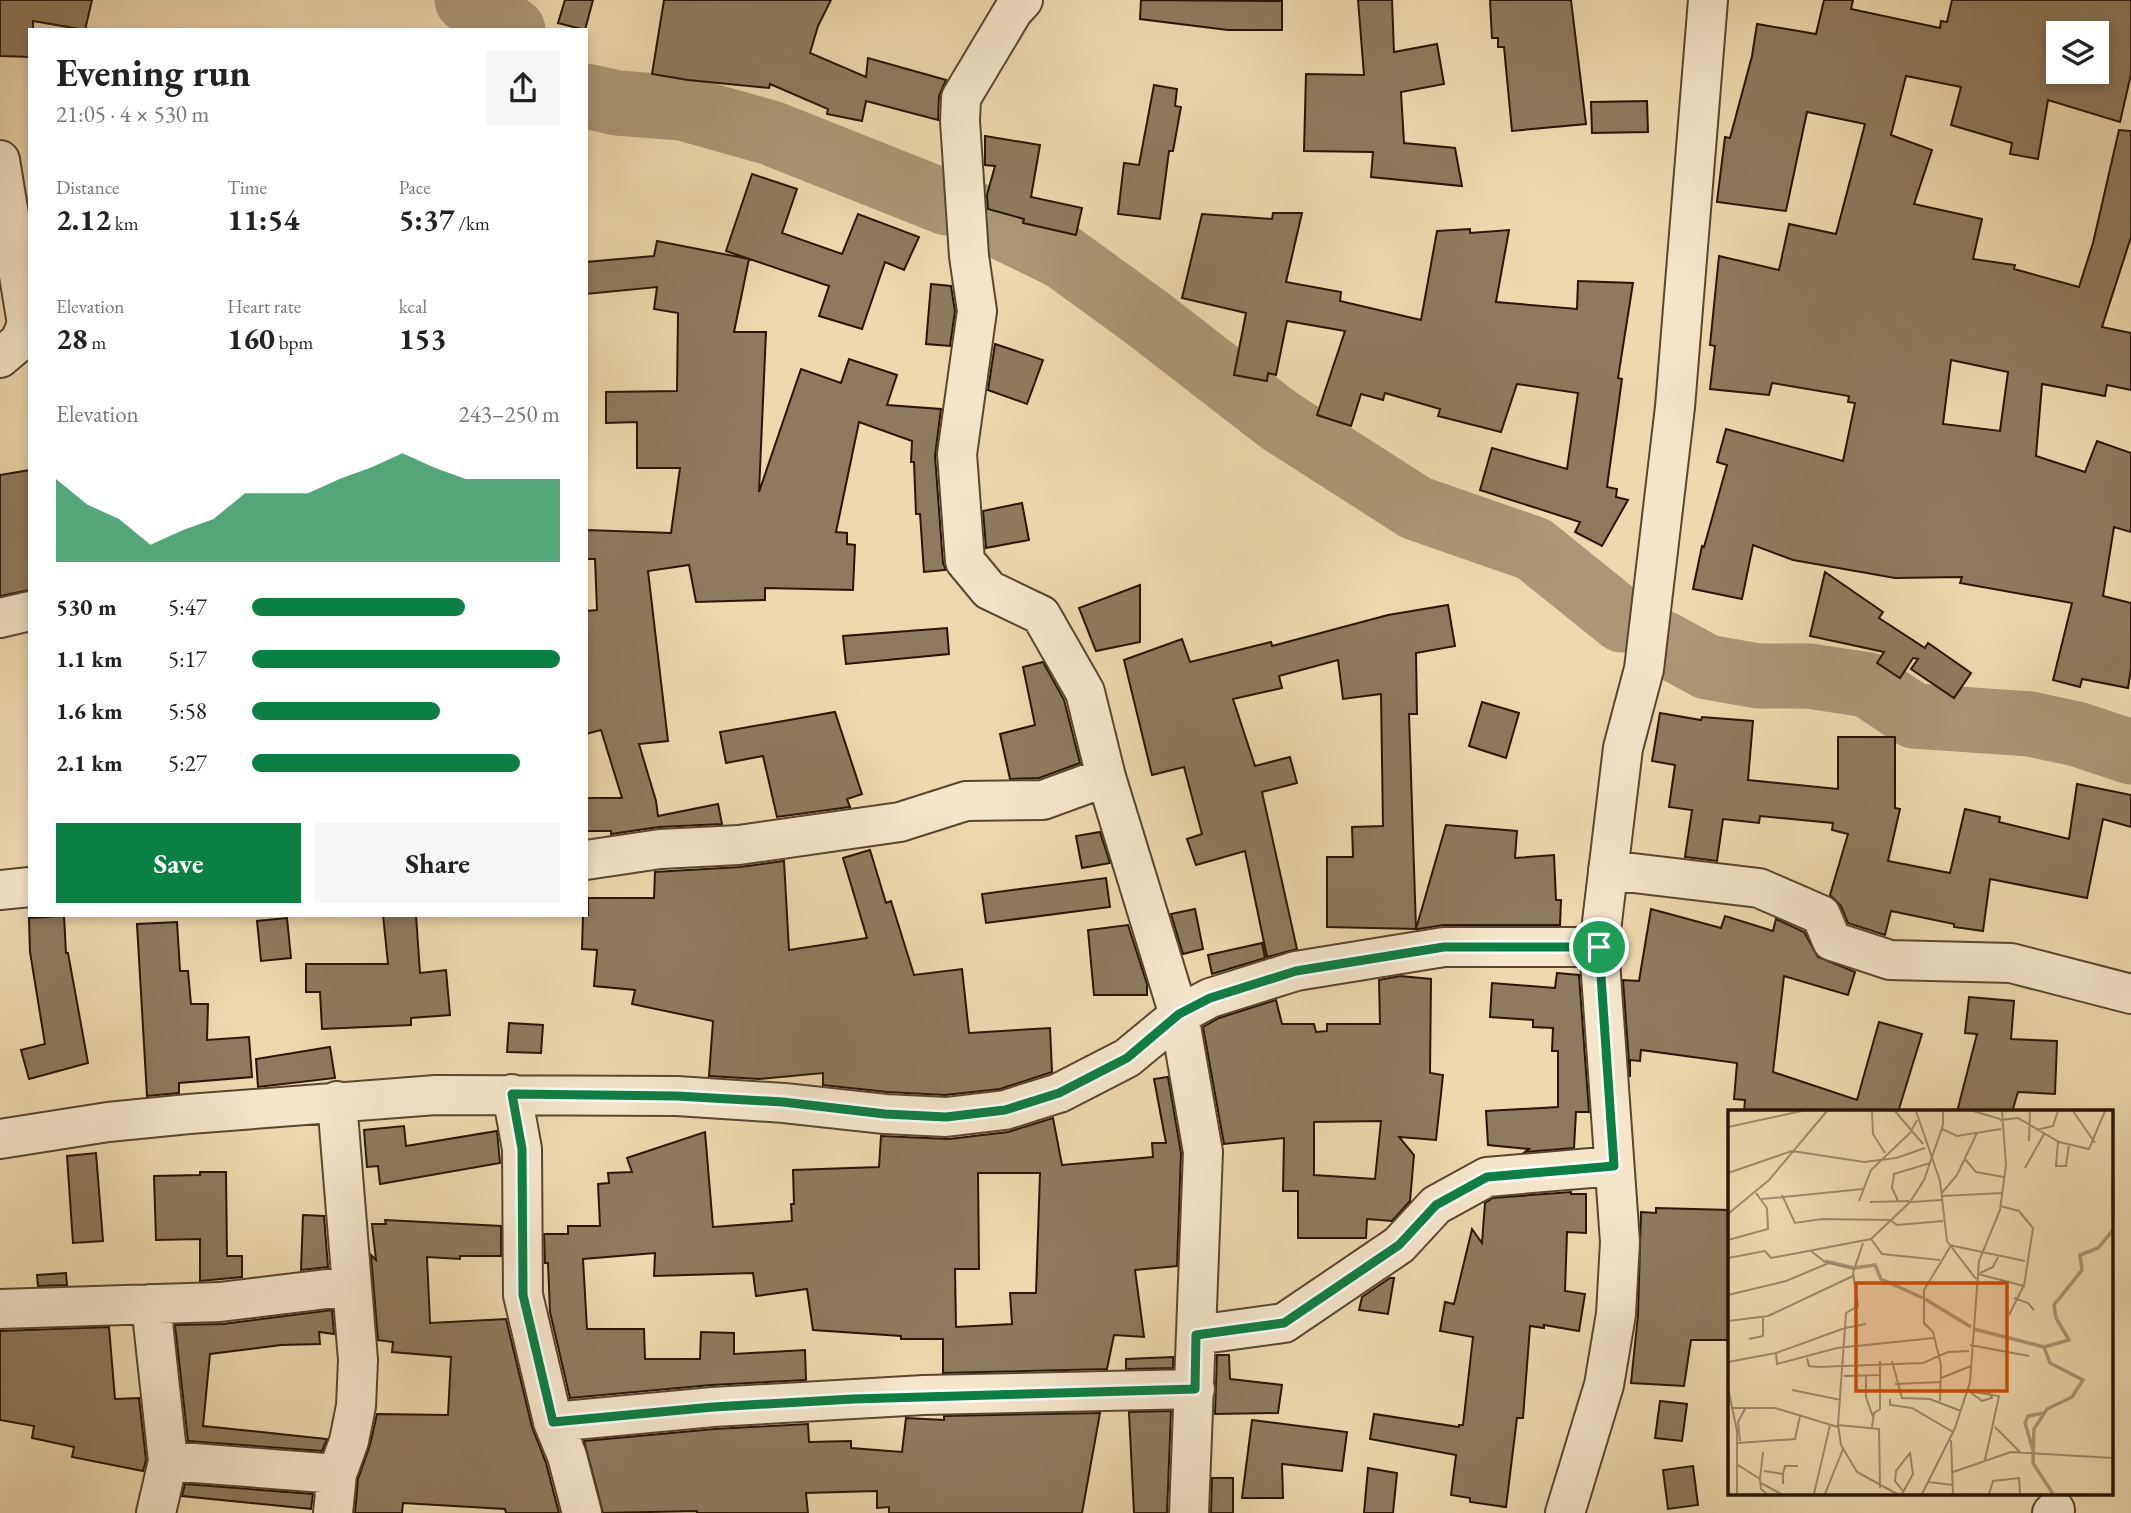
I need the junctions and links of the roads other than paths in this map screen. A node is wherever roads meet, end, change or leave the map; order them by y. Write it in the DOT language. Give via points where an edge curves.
graph roads {
  1 [pos="1023,0"];
  2 [pos="1708,0"];
  3 [pos="0,160"];
  4 [pos="0,358"];
  5 [pos="28,611"];
  6 [pos="0,618"];
  7 [pos="1106,778"];
  8 [pos="588,860"];
  9 [pos="1608,870"];
  10 [pos="28,887"];
  11 [pos="0,890"];
  12 [pos="1599,947"];
  13 [pos="2131,994"];
  14 [pos="1179,1014"];
  15 [pos="512,1094"];
  16 [pos="337,1101"];
  17 [pos="0,1139"];
  18 [pos="1614,1166"];
  19 [pos="352,1286"];
  20 [pos="151,1304"];
  21 [pos="0,1309"];
  22 [pos="1196,1335"];
  23 [pos="1195,1389"];
  24 [pos="553,1422"];
  25 [pos="169,1461"];
  26 [pos="337,1474"];
  27 [pos="156,1513"];
  28 [pos="333,1513"];
  29 [pos="582,1513"];
  30 [pos="1189,1513"];
  31 [pos="1565,1513"];
  1 -- 7 [label="street" via="961,98 969,256 977,311 957,454 965,561 989,590 1041,615 1085,692"];
  2 -- 9 [label="street" via="1671,435 1644,668 1623,748"];
  3 -- 4 [label="street" via="27,324 20,341"];
  5 -- 6 [label="street"];
  7 -- 8 [label="street" via="1043,800 966,801 901,822"];
  7 -- 14 [label="street"];
  9 -- 12 [label="street"];
  9 -- 13 [label="street" via="1759,888 1821,915 1832,941 1890,960 2011,963"];
  10 -- 11 [label="street"];
  12 -- 14 [label="street" via="1444,947 1309,969 1210,998"];
  12 -- 18 [label="street"];
  14 -- 15 [label="street" via="1127,1058 1059,1093 982,1113 946,1117 677,1096"];
  14 -- 22 [label="street" via="1203,1152"];
  15 -- 16 [label="street"];
  15 -- 24 [label="street" via="522,1149 523,1295"];
  16 -- 17 [label="street" via="108,1122"];
  16 -- 19 [label="street"];
  18 -- 22 [label="street" via="1487,1177 1436,1205 1399,1245 1284,1323"];
  18 -- 31 [label="street" via="1620,1242 1616,1314 1604,1385"];
  19 -- 20 [label="street" via="220,1302"];
  19 -- 26 [label="street" via="358,1360 356,1406"];
  20 -- 21 [label="street"];
  20 -- 25 [label="street"];
  22 -- 23 [label="street"];
  23 -- 24 [label="street" via="924,1395"];
  23 -- 30 [label="street"];
  24 -- 29 [label="street"];
  25 -- 26 [label="street"];
  25 -- 27 [label="street"];
  26 -- 28 [label="street"];
}
